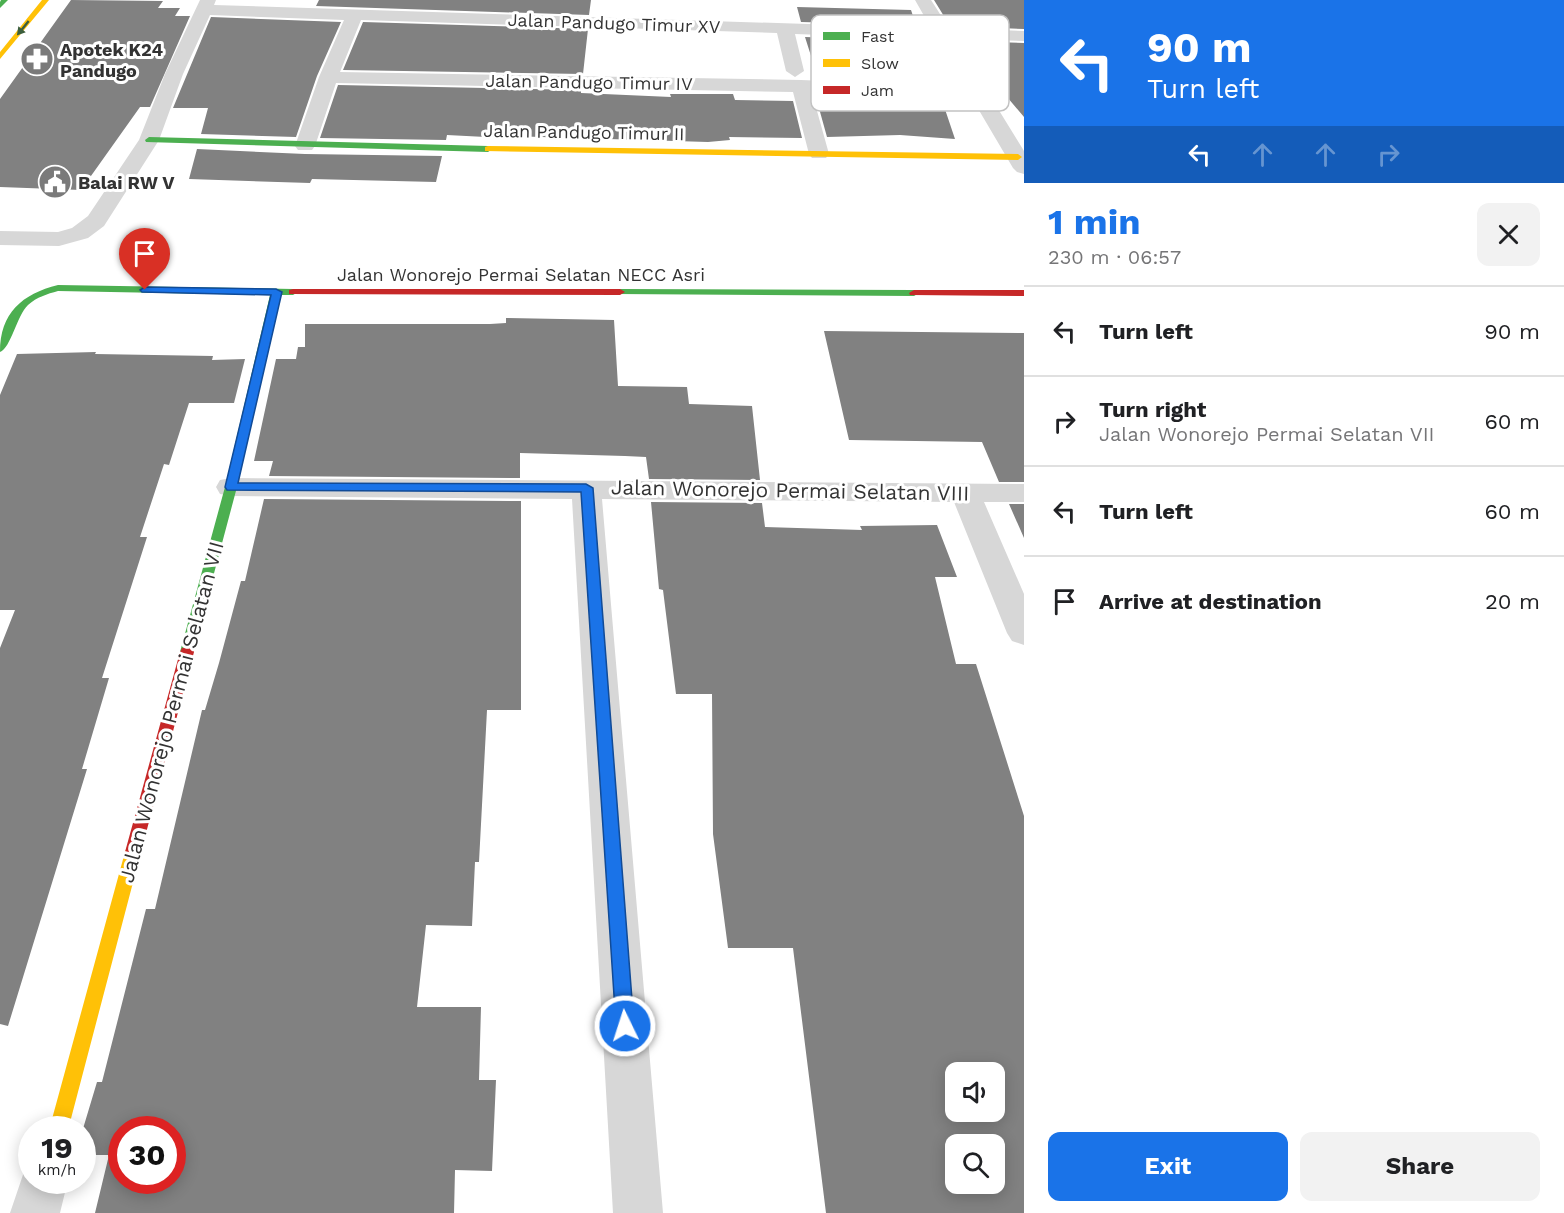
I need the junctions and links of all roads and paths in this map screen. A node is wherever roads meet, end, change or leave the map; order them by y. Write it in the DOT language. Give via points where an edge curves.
graph roads {
  1 [pos="5,0"];
  2 [pos="46,0"];
  3 [pos="923,0"];
  4 [pos="206,5"];
  5 [pos="0,6"];
  6 [pos="355,14"];
  7 [pos="932,15"];
  8 [pos="785,28"];
  9 [pos="811,29"];
  10 [pos="1009,36"];
  11 [pos="1024,36"];
  12 [pos="0,57"];
  13 [pos="328,77"];
  14 [pos="798,79"];
  15 [pos="811,81"];
  16 [pos="990,111"];
  17 [pos="149,140"];
  18 [pos="305,146"];
  19 [pos="819,154"];
  20 [pos="1021,163"];
  21 [pos="0,238"];
  22 [pos="276,292"];
  23 [pos="1024,293"];
  24 [pos="0,349"];
  25 [pos="231,487"];
  26 [pos="586,488"];
  27 [pos="965,493"];
  28 [pos="1024,493"];
  29 [pos="1024,633"];
  30 [pos="62,1116"];
  31 [pos="40,1194"];
  32 [pos="35,1213"];
  33 [pos="638,1213"];
  1 -- 5 [label="street"];
  2 -- 12 [label="street, one-way"];
  3 -- 7 [label="street"];
  4 -- 6 [label="street, Jalan Pandugo Timur XV"];
  4 -- 17 [label="street"];
  6 -- 8 [label="street, Jalan Pandugo Timur XV"];
  6 -- 13 [label="street"];
  8 -- 9 [label="street, Jalan Pandugo Timur XV"];
  8 -- 14 [label="street"];
  10 -- 11 [label="street, Jalan Pandugo Timur XV"];
  13 -- 14 [label="street, Jalan Pandugo Timur IV"];
  13 -- 18 [label="street"];
  14 -- 15 [label="street, Jalan Pandugo Timur IV"];
  14 -- 19 [label="street"];
  16 -- 20 [label="street"];
  17 -- 18 [label="street, Jalan Pandugo Timur II"];
  17 -- 21 [label="street" via="96,221 80,233 59,239"];
  18 -- 19 [label="street, Jalan Pandugo Timur II"];
  19 -- 20 [label="street, Jalan Pandugo Timur II"];
  22 -- 23 [label="street, Jalan Wonorejo Permai Selatan NECC Asri"];
  22 -- 24 [label="street, Jalan Wonorejo Permai Selatan NECC Asri" via="58,288 37,291 22,300"];
  22 -- 25 [label="street, Jalan Wonorejo Permai Selatan VII"];
  25 -- 26 [label="street, Jalan Wonorejo Permai Selatan VIII"];
  25 -- 30 [label="street, Jalan Wonorejo Permai Selatan VII"];
  26 -- 27 [label="street, Jalan Wonorejo Permai Selatan VIII"];
  26 -- 33 [label="street"];
  27 -- 28 [label="street, Jalan Wonorejo Permai Selatan VIII"];
  27 -- 29 [label="street"];
  31 -- 32 [label="street"];
}
